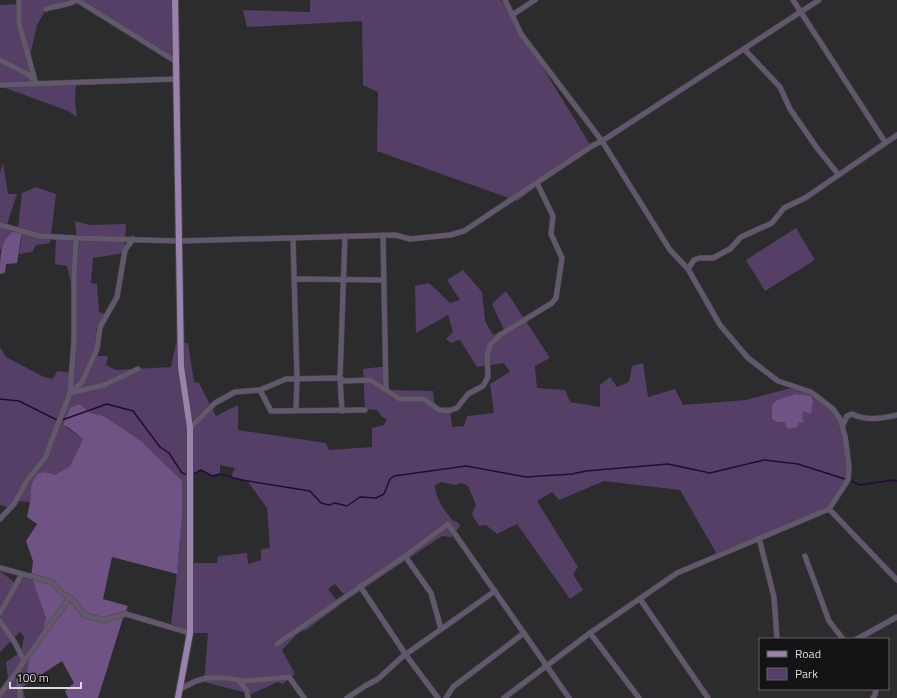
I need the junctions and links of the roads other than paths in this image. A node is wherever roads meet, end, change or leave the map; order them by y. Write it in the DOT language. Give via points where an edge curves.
graph roads {
  1 [pos="19,0"];
  2 [pos="77,0"];
  3 [pos="86,0"];
  4 [pos="175,0"];
  5 [pos="505,0"];
  6 [pos="535,0"];
  7 [pos="793,0"];
  8 [pos="819,0"];
  9 [pos="87,6"];
  10 [pos="46,9"];
  11 [pos="800,12"];
  12 [pos="512,15"];
  13 [pos="744,48"];
  14 [pos="0,60"];
  15 [pos="175,61"];
  16 [pos="176,79"];
  17 [pos="36,84"];
  18 [pos="0,85"];
  19 [pos="897,134"];
  20 [pos="602,141"];
  21 [pos="885,142"];
  22 [pos="838,174"];
  23 [pos="537,183"];
  24 [pos="0,225"];
  25 [pos="383,235"];
  26 [pos="345,236"];
  27 [pos="76,238"];
  28 [pos="293,238"];
  29 [pos="133,240"];
  30 [pos="179,240"];
  31 [pos="688,269"];
  32 [pos="294,279"];
  33 [pos="344,279"];
  34 [pos="384,280"];
  35 [pos="138,369"];
  36 [pos="297,378"];
  37 [pos="340,378"];
  38 [pos="260,390"];
  39 [pos="386,390"];
  40 [pos="70,393"];
  41 [pos="364,410"];
  42 [pos="296,411"];
  43 [pos="342,411"];
  44 [pos="897,415"];
  45 [pos="843,425"];
  46 [pos="190,428"];
  47 [pos="829,509"];
  48 [pos="0,519"];
  49 [pos="759,538"];
  50 [pos="405,556"];
  51 [pos="805,556"];
  52 [pos="0,568"];
  53 [pos="22,574"];
  54 [pos="897,580"];
  55 [pos="360,586"];
  56 [pos="495,591"];
  57 [pos="70,597"];
  58 [pos="640,599"];
  59 [pos="0,613"];
  60 [pos="897,617"];
  61 [pos="0,621"];
  62 [pos="441,629"];
  63 [pos="190,633"];
  64 [pos="524,633"];
  65 [pos="590,633"];
  66 [pos="777,638"];
  67 [pos="842,638"];
  68 [pos="859,638"];
  69 [pos="277,644"];
  70 [pos="406,655"];
  71 [pos="24,661"];
  72 [pos="547,666"];
  73 [pos="18,670"];
  74 [pos="239,681"];
  75 [pos="180,689"];
  76 [pos="0,695"];
  77 [pos="20,698"];
  78 [pos="178,698"];
  79 [pos="248,698"];
  80 [pos="304,698"];
  81 [pos="347,698"];
  82 [pos="438,698"];
  83 [pos="446,698"];
  84 [pos="506,698"];
  85 [pos="569,698"];
  86 [pos="639,698"];
  87 [pos="708,698"];
  1 -- 17 [label="street" via="19,23"];
  2 -- 9 [label="street"];
  2 -- 10 [label="street"];
  3 -- 9 [label="street"];
  4 -- 15 [label="main road"];
  5 -- 12 [label="street"];
  6 -- 12 [label="street"];
  7 -- 11 [label="street"];
  8 -- 11 [label="street"];
  9 -- 15 [label="street"];
  11 -- 13 [label="street"];
  11 -- 21 [label="street"];
  12 -- 20 [label="street" via="521,34"];
  13 -- 20 [label="street"];
  13 -- 22 [label="street" via="780,87 790,108"];
  14 -- 17 [label="street" via="29,75"];
  15 -- 16 [label="main road"];
  16 -- 17 [label="street"];
  16 -- 30 [label="main road"];
  17 -- 18 [label="street"];
  19 -- 21 [label="street"];
  20 -- 23 [label="street"];
  20 -- 31 [label="street" via="670,250"];
  21 -- 22 [label="street"];
  22 -- 31 [label="street" via="805,198 784,208 772,223 741,237 730,249 713,258 694,260"];
  23 -- 25 [label="street" via="464,231 410,239"];
  23 -- 39 [label="street" via="553,216 551,234 562,258 556,298 552,303 500,334 490,345 487,356 488,377 483,386 468,394 457,408 439,410 424,399 400,399"];
  24 -- 27 [label="street" via="40,236"];
  25 -- 26 [label="street"];
  25 -- 34 [label="street"];
  26 -- 28 [label="street"];
  26 -- 33 [label="street"];
  27 -- 29 [label="street"];
  27 -- 40 [label="street"];
  28 -- 30 [label="street"];
  28 -- 32 [label="street"];
  29 -- 30 [label="street"];
  29 -- 40 [label="street" via="125,250 117,297 100,327 97,349 82,382"];
  30 -- 46 [label="main road" via="181,367"];
  31 -- 45 [label="street" via="720,325 744,355 778,381 811,392 833,408"];
  32 -- 33 [label="street"];
  32 -- 36 [label="street"];
  33 -- 34 [label="street"];
  33 -- 37 [label="street"];
  34 -- 39 [label="street"];
  35 -- 40 [label="street" via="104,385"];
  36 -- 37 [label="street"];
  36 -- 38 [label="street" via="286,379"];
  36 -- 42 [label="street"];
  37 -- 39 [label="street" via="344,381 370,380"];
  37 -- 43 [label="street"];
  38 -- 42 [label="street" via="272,411"];
  38 -- 46 [label="street" via="235,392 215,403"];
  40 -- 48 [label="street" via="45,458 28,478 14,504"];
  41 -- 43 [label="street"];
  42 -- 43 [label="street"];
  44 -- 45 [label="street" via="885,418 860,418 852,414 847,416"];
  45 -- 47 [label="street" via="849,467 848,480"];
  46 -- 63 [label="main road"];
  47 -- 49 [label="street"];
  47 -- 54 [label="street"];
  49 -- 58 [label="street" via="677,573"];
  49 -- 66 [label="street" via="774,597"];
  50 -- 55 [label="street"];
  50 -- 56 [label="street" via="448,524"];
  50 -- 62 [label="street" via="431,593"];
  51 -- 67 [label="street" via="829,620"];
  52 -- 53 [label="street"];
  53 -- 57 [label="street" via="52,582 63,594"];
  53 -- 59 [label="street"];
  55 -- 69 [label="street"];
  55 -- 70 [label="street"];
  56 -- 62 [label="street"];
  56 -- 64 [label="street"];
  57 -- 63 [label="street" via="84,615 103,620 126,614"];
  57 -- 71 [label="street"];
  58 -- 65 [label="street"];
  58 -- 87 [label="street"];
  60 -- 68 [label="street"];
  61 -- 71 [label="street" via="16,643"];
  62 -- 70 [label="street"];
  63 -- 75 [label="main road"];
  64 -- 72 [label="street"];
  64 -- 83 [label="street" via="453,687"];
  65 -- 72 [label="street"];
  65 -- 86 [label="street"];
  70 -- 81 [label="street" via="378,679"];
  70 -- 82 [label="street"];
  71 -- 73 [label="street"];
  72 -- 84 [label="street"];
  72 -- 85 [label="street"];
  73 -- 76 [label="street"];
  73 -- 77 [label="street"];
  74 -- 75 [label="street" via="207,678"];
  74 -- 79 [label="street" via="247,691"];
  74 -- 80 [label="street" via="289,677"];
  75 -- 78 [label="main road"];
}
